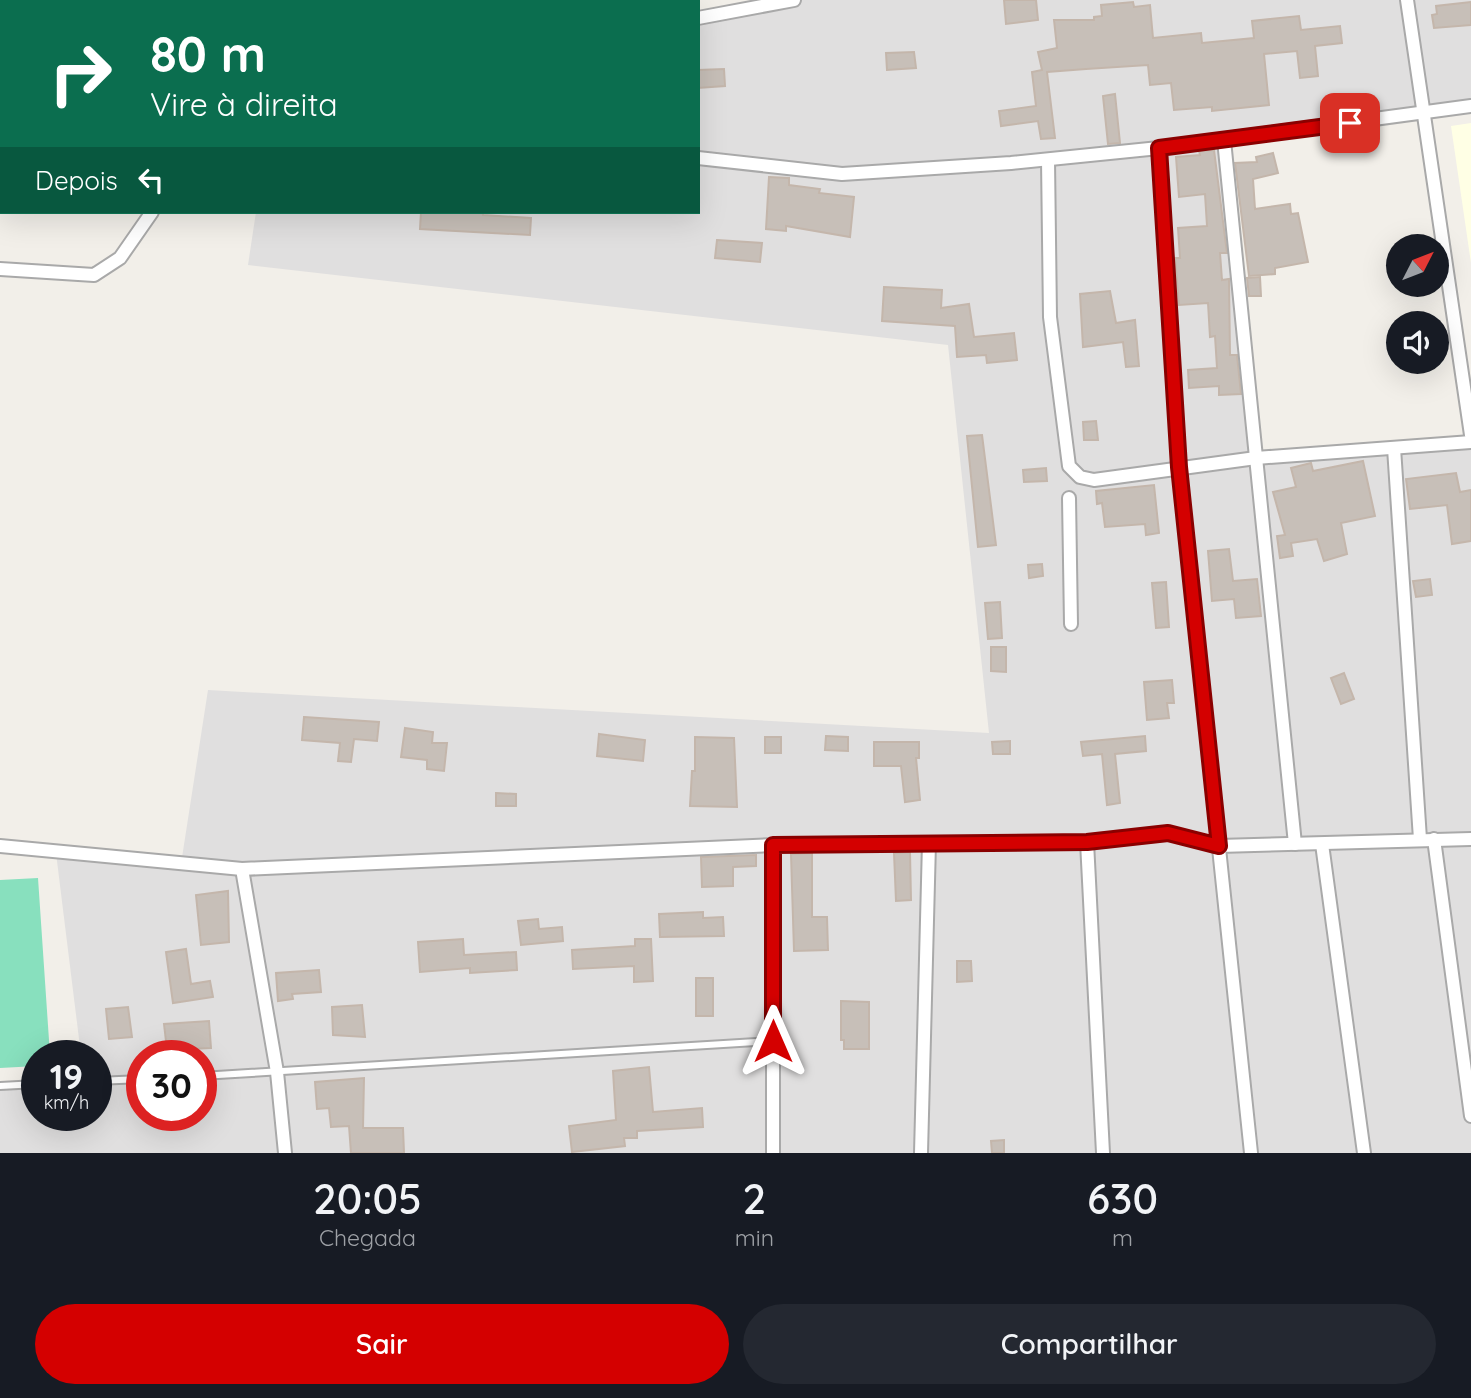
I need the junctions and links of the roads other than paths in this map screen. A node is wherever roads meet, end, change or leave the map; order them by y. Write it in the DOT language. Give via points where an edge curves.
graph roads {
  1 [pos="794,0"];
  2 [pos="1407,0"];
  3 [pos="700,18"];
  4 [pos="1471,106"];
  5 [pos="1425,113"];
  6 [pos="1224,140"];
  7 [pos="1159,148"];
  8 [pos="700,158"];
  9 [pos="1048,160"];
  10 [pos="151,214"];
  11 [pos="0,269"];
  12 [pos="1471,435"];
  13 [pos="1471,442"];
  14 [pos="1394,448"];
  15 [pos="1256,458"];
  16 [pos="1179,467"];
  17 [pos="1069,498"];
  18 [pos="1071,624"];
  19 [pos="1420,839"];
  20 [pos="1434,839"];
  21 [pos="1471,839"];
  22 [pos="1087,842"];
  23 [pos="929,843"];
  24 [pos="1295,844"];
  25 [pos="773,845"];
  26 [pos="1322,845"];
  27 [pos="0,846"];
  28 [pos="1219,846"];
  29 [pos="242,869"];
  30 [pos="773,1041"];
  31 [pos="277,1072"];
  32 [pos="217,1075"];
  33 [pos="21,1085"];
  34 [pos="0,1086"];
  35 [pos="1471,1116"];
  36 [pos="285,1153"];
  37 [pos="773,1153"];
  38 [pos="921,1153"];
  39 [pos="1103,1153"];
  40 [pos="1251,1153"];
  41 [pos="1364,1153"];
  1 -- 3 [label="street"];
  2 -- 5 [label="street"];
  4 -- 5 [label="street"];
  5 -- 6 [label="street"];
  5 -- 12 [label="street"];
  6 -- 7 [label="street"];
  6 -- 15 [label="street"];
  7 -- 9 [label="street"];
  7 -- 16 [label="street"];
  8 -- 9 [label="street" via="842,174"];
  9 -- 16 [label="street" via="1050,317 1069,466 1080,477 1094,480"];
  10 -- 11 [label="street" via="120,258 93,275"];
  13 -- 14 [label="street"];
  14 -- 15 [label="street"];
  14 -- 19 [label="street"];
  15 -- 16 [label="street"];
  15 -- 24 [label="street"];
  16 -- 28 [label="street"];
  17 -- 18 [label="street"];
  19 -- 20 [label="street"];
  19 -- 26 [label="street"];
  20 -- 21 [label="street"];
  20 -- 35 [label="street"];
  22 -- 23 [label="street"];
  22 -- 28 [label="street" via="1168,833"];
  22 -- 39 [label="street"];
  23 -- 25 [label="street"];
  23 -- 38 [label="street"];
  24 -- 26 [label="street"];
  24 -- 28 [label="street"];
  25 -- 29 [label="street"];
  25 -- 30 [label="street"];
  26 -- 41 [label="street"];
  27 -- 29 [label="street"];
  28 -- 40 [label="street"];
  29 -- 31 [label="street"];
  30 -- 31 [label="lane"];
  30 -- 37 [label="street"];
  31 -- 32 [label="lane"];
  31 -- 36 [label="street"];
  33 -- 34 [label="lane"];
}
